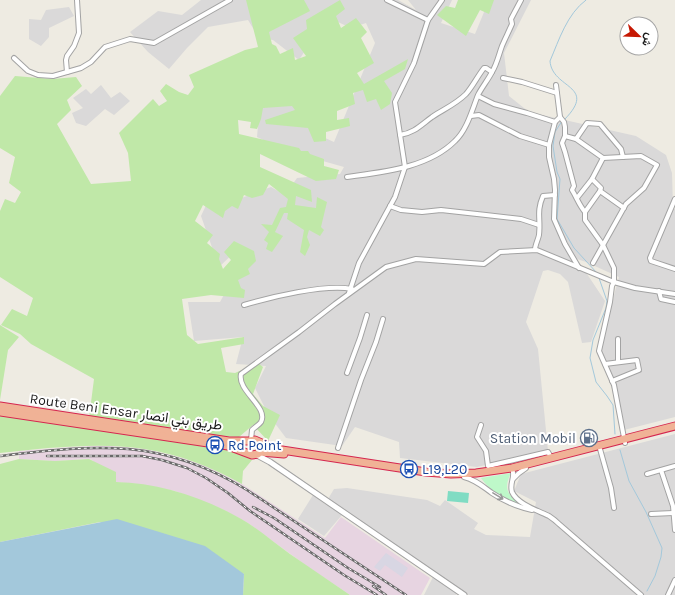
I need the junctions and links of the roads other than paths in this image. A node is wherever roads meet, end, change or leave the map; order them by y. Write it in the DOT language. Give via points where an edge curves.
graph roads {
  1 [pos="77,0"];
  2 [pos="230,0"];
  3 [pos="387,0"];
  4 [pos="442,0"];
  5 [pos="521,0"];
  6 [pos="428,20"];
  7 [pos="14,58"];
  8 [pos="67,72"];
  9 [pos="492,72"];
  10 [pos="503,78"];
  11 [pos="556,85"];
  12 [pos="557,93"];
  13 [pos="478,96"];
  14 [pos="471,116"];
  15 [pos="562,119"];
  16 [pos="554,122"];
  17 [pos="400,135"];
  18 [pos="565,136"];
  19 [pos="576,139"];
  20 [pos="549,145"];
  21 [pos="623,156"];
  22 [pos="603,158"];
  23 [pos="405,167"];
  24 [pos="347,177"];
  25 [pos="592,179"];
  26 [pos="600,191"];
  27 [pos="555,195"];
  28 [pos="577,198"];
  29 [pos="675,200"];
  30 [pos="390,206"];
  31 [pos="624,208"];
  32 [pos="674,208"];
  33 [pos="585,212"];
  34 [pos="539,225"];
  35 [pos="603,245"];
  36 [pos="535,250"];
  37 [pos="593,263"];
  38 [pos="579,268"];
  39 [pos="675,269"];
  40 [pos="614,282"];
  41 [pos="352,289"];
  42 [pos="659,291"];
  43 [pos="675,294"];
  44 [pos="675,302"];
  45 [pos="244,305"];
  46 [pos="367,315"];
  47 [pos="383,319"];
  48 [pos="618,339"];
  49 [pos="618,361"];
  50 [pos="606,364"];
  51 [pos="347,374"];
  52 [pos="612,381"];
  53 [pos="0,406"];
  54 [pos="0,412"];
  55 [pos="481,425"];
  56 [pos="675,426"];
  57 [pos="675,430"];
  58 [pos="250,440"];
  59 [pos="624,440"];
  60 [pos="259,442"];
  61 [pos="338,448"];
  62 [pos="600,449"];
  63 [pos="248,453"];
  64 [pos="259,453"];
  65 [pos="550,457"];
  66 [pos="503,466"];
  67 [pos="675,466"];
  68 [pos="526,468"];
  69 [pos="513,469"];
  70 [pos="661,470"];
  71 [pos="647,474"];
  72 [pos="478,478"];
  73 [pos="513,479"];
  74 [pos="614,508"];
  75 [pos="535,510"];
  76 [pos="673,513"];
  77 [pos="651,514"];
  78 [pos="675,530"];
  79 [pos="675,580"];
  80 [pos="464,595"];
  81 [pos="641,595"];
  82 [pos="668,595"];
  1 -- 8 [label="street" via="79,33 66,60"];
  2 -- 8 [label="street" via="154,43 130,39 105,47 91,62"];
  3 -- 6 [label="street"];
  4 -- 6 [label="street"];
  5 -- 9 [label="street"];
  6 -- 17 [label="street" via="414,63 395,102"];
  7 -- 8 [label="street" via="28,71 38,75 53,76"];
  9 -- 13 [label="street"];
  9 -- 17 [label="street" via="484,68 458,102 414,131"];
  10 -- 12 [label="street"];
  11 -- 12 [label="street"];
  12 -- 15 [label="street"];
  13 -- 14 [label="street"];
  13 -- 16 [label="street" via="494,104"];
  14 -- 20 [label="street" via="479,116 520,136"];
  14 -- 23 [label="street" via="456,140 445,150"];
  15 -- 16 [label="street"];
  15 -- 18 [label="street"];
  16 -- 20 [label="street"];
  17 -- 23 [label="street"];
  18 -- 19 [label="street"];
  18 -- 28 [label="street" via="562,143 574,186 572,190"];
  19 -- 21 [label="street" via="588,123 600,124 621,149"];
  19 -- 22 [label="street"];
  20 -- 27 [label="street"];
  21 -- 22 [label="street"];
  21 -- 31 [label="street" via="641,156 657,165 644,188"];
  22 -- 25 [label="street"];
  23 -- 24 [label="street"];
  23 -- 30 [label="street"];
  25 -- 26 [label="street" via="601,188"];
  25 -- 28 [label="street"];
  26 -- 31 [label="street"];
  26 -- 33 [label="street"];
  27 -- 34 [label="street" via="543,196 538,212"];
  27 -- 38 [label="street" via="554,220"];
  28 -- 33 [label="street"];
  29 -- 32 [label="street"];
  30 -- 34 [label="street" via="401,210 441,210 521,219"];
  30 -- 41 [label="street" via="359,263"];
  31 -- 35 [label="street"];
  32 -- 39 [label="street" via="650,258 651,261"];
  33 -- 35 [label="street" via="585,220"];
  34 -- 36 [label="street"];
  35 -- 37 [label="street"];
  35 -- 40 [label="street" via="614,268"];
  36 -- 38 [label="street"];
  36 -- 41 [label="street" via="500,252 484,264 416,259 386,267"];
  38 -- 40 [label="street"];
  40 -- 42 [label="street"];
  40 -- 50 [label="street" via="599,351"];
  41 -- 45 [label="street" via="316,289"];
  41 -- 58 [label="street" via="241,374 241,384 262,416 262,420 252,430"];
  42 -- 43 [label="street"];
  42 -- 44 [label="street" via="661,299"];
  46 -- 51 [label="street"];
  47 -- 61 [label="street"];
  48 -- 49 [label="street"];
  49 -- 50 [label="street"];
  49 -- 52 [label="street" via="637,360 638,370"];
  50 -- 52 [label="street"];
  52 -- 59 [label="street"];
  53 -- 58 [label="highway, Route Beni Ensar طريق بني انصار" via="201,437"];
  54 -- 63 [label="highway, Route Beni Ensar طريق بني انصار" via="228,446"];
  55 -- 66 [label="street" via="477,437 486,451 487,464"];
  56 -- 59 [label="highway"];
  57 -- 59 [label="highway"];
  58 -- 60 [label="highway"];
  58 -- 63 [label="highway" via="246,444"];
  59 -- 62 [label="highway"];
  59 -- 65 [label="highway"];
  60 -- 64 [label="highway"];
  60 -- 72 [label="highway" via="282,450"];
  62 -- 68 [label="highway"];
  62 -- 74 [label="street"];
  63 -- 64 [label="highway" via="252,456"];
  64 -- 72 [label="highway" via="282,453 434,476"];
  64 -- 80 [label="street"];
  65 -- 66 [label="street" via="548,452"];
  65 -- 69 [label="highway"];
  66 -- 69 [label="highway"];
  66 -- 72 [label="highway"];
  67 -- 70 [label="street"];
  68 -- 69 [label="highway"];
  68 -- 73 [label="street"];
  69 -- 72 [label="highway"];
  69 -- 73 [label="street"];
  70 -- 71 [label="street"];
  70 -- 76 [label="street"];
  72 -- 75 [label="street, one-way" via="490,492 520,507"];
  73 -- 75 [label="street" via="511,486 514,496"];
  75 -- 81 [label="street" via="559,524"];
  76 -- 77 [label="street"];
  76 -- 78 [label="street"];
  79 -- 82 [label="street"];
}
